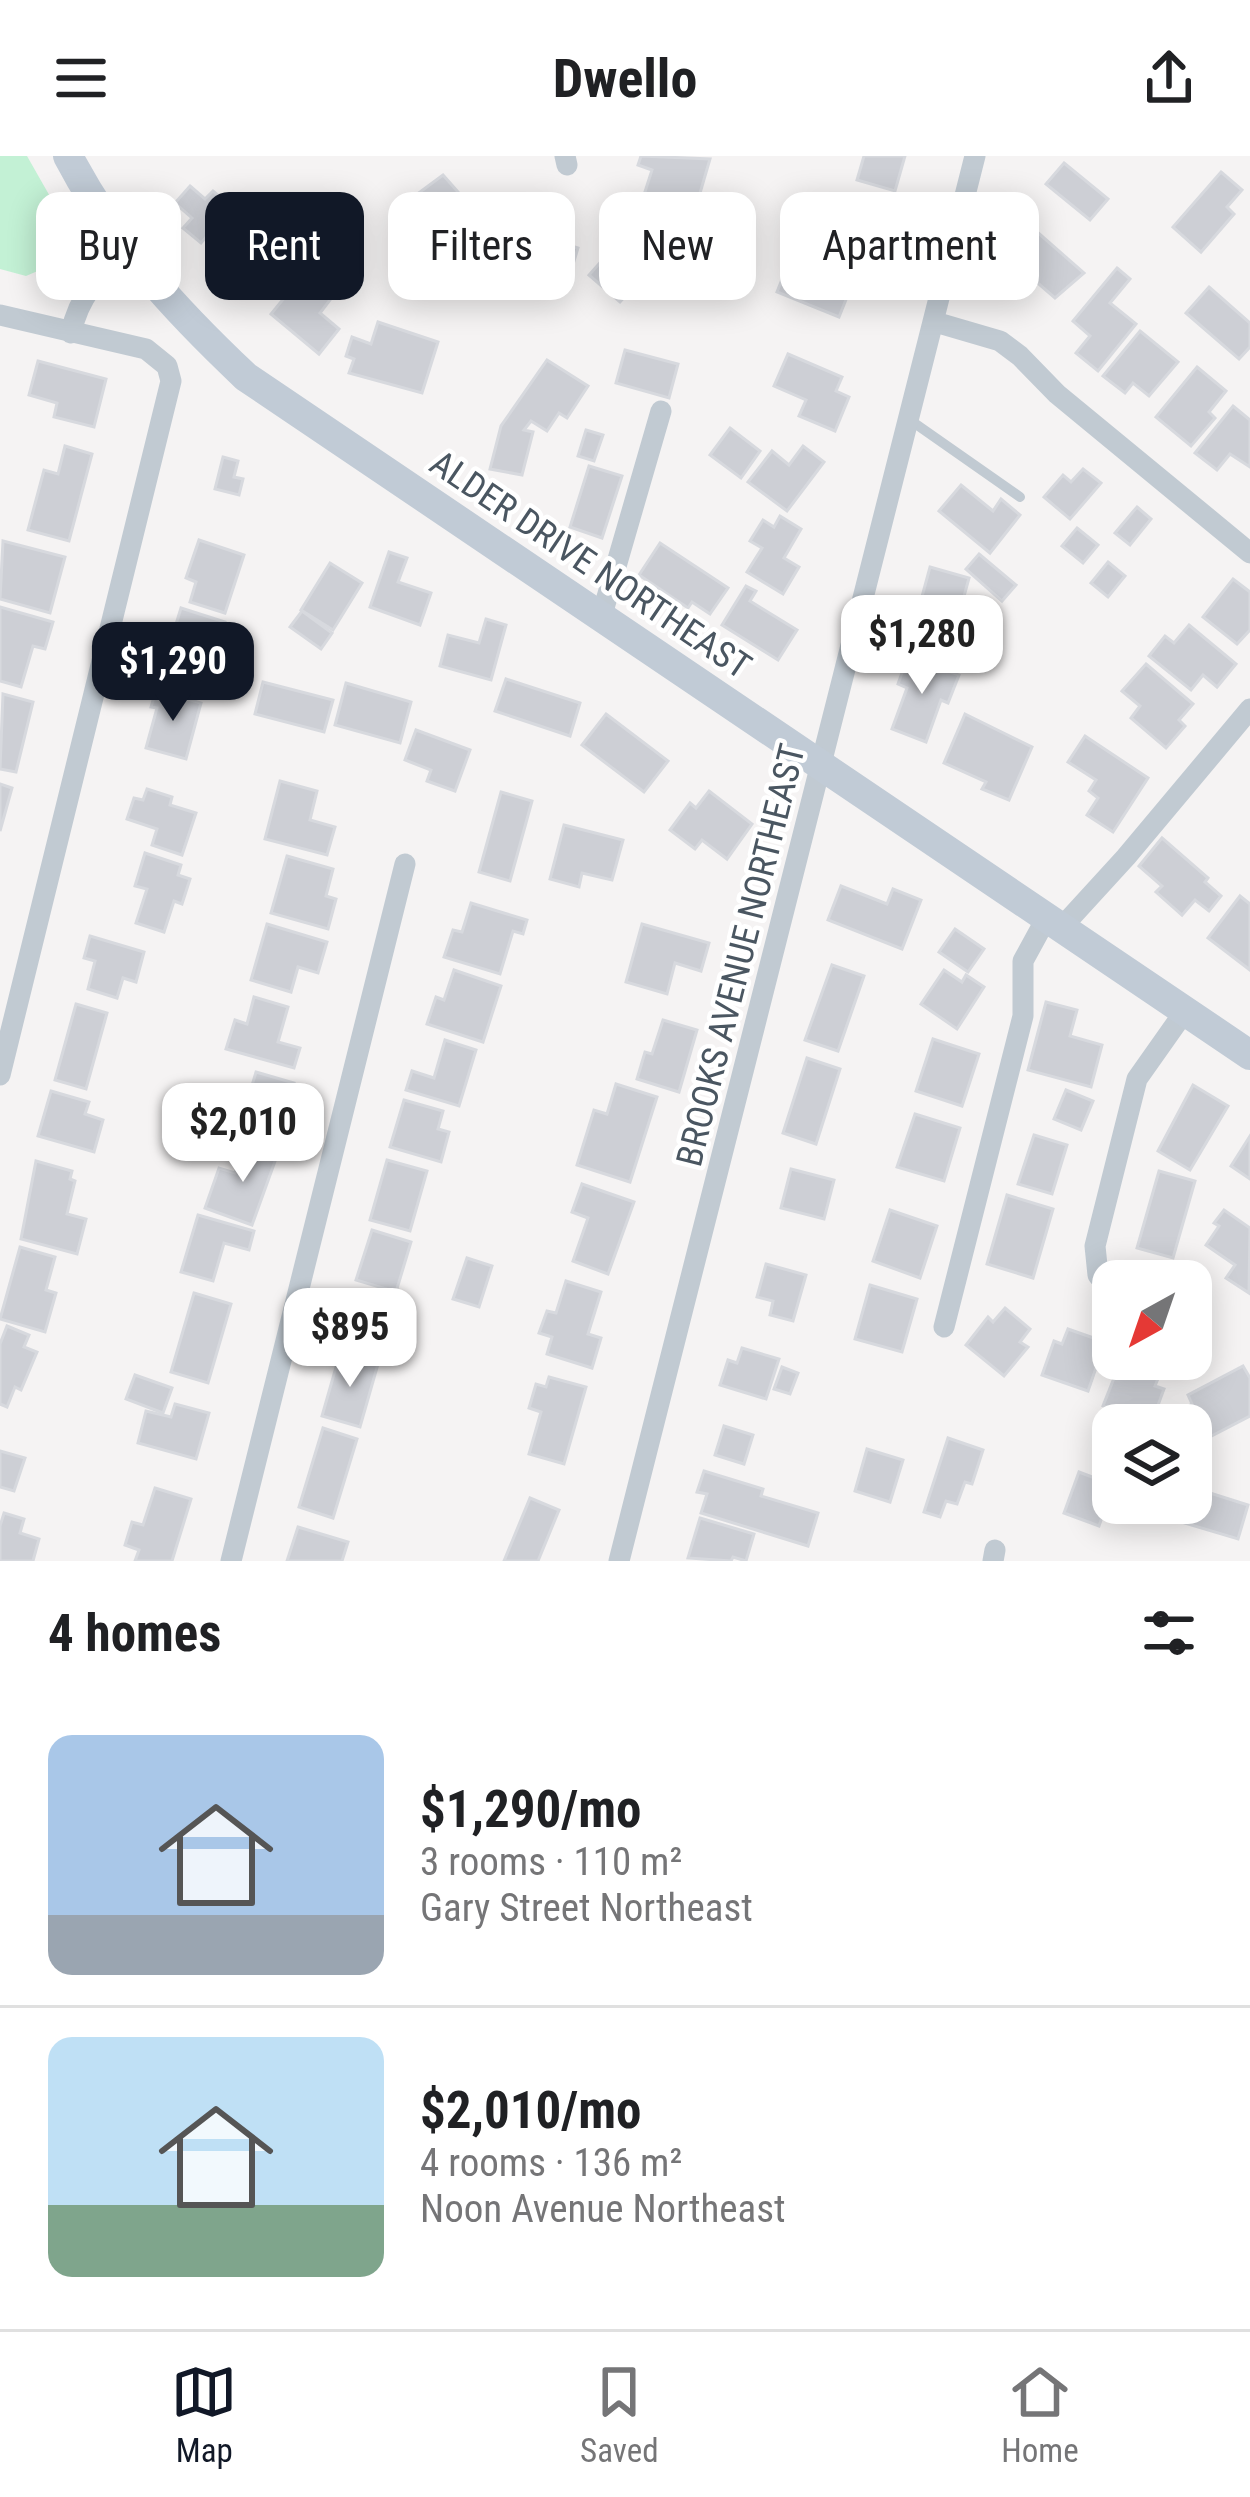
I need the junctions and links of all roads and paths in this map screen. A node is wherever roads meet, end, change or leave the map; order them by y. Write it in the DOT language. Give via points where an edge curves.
graph roads {
  1 [pos="68,156"];
  2 [pos="975,156"];
  3 [pos="90,192"];
  4 [pos="80,300"];
  5 [pos="169,300"];
  6 [pos="0,315"];
  7 [pos="935,322"];
  8 [pos="71,333"];
  9 [pos="661,411"];
  10 [pos="910,420"];
  11 [pos="1021,497"];
  12 [pos="1250,554"];
  13 [pos="601,618"];
  14 [pos="1250,709"];
  15 [pos="823,767"];
  16 [pos="405,864"];
  17 [pos="1054,922"];
  18 [pos="1185,1011"];
  19 [pos="1250,1055"];
  20 [pos="0,1075"];
  21 [pos="1096,1260"];
  22 [pos="944,1328"];
  23 [pos="231,1561"];
  24 [pos="619,1561"];
  1 -- 3 [label="street, ALDER DRIVE NORTHEAST"];
  2 -- 7 [label="street, BROOKS AVENUE NORTHEAST"];
  4 -- 8 [label="street"];
  5 -- 13 [label="street, ALDER DRIVE NORTHEAST" via="246,377"];
  6 -- 8 [label="street"];
  7 -- 10 [label="street, BROOKS AVENUE NORTHEAST"];
  7 -- 12 [label="street" via="1000,341"];
  8 -- 20 [label="street" via="146,349 167,366 170,390"];
  9 -- 13 [label="street"];
  10 -- 11 [label="lane"];
  10 -- 15 [label="street, BROOKS AVENUE NORTHEAST"];
  13 -- 15 [label="street, ALDER DRIVE NORTHEAST"];
  14 -- 17 [label="street" via="1126,857"];
  15 -- 17 [label="street, ALDER DRIVE NORTHEAST"];
  15 -- 24 [label="street, BROOKS AVENUE NORTHEAST"];
  16 -- 23 [label="street"];
  17 -- 18 [label="street, ALDER DRIVE NORTHEAST"];
  17 -- 22 [label="street" via="1023,961 1023,1016"];
  18 -- 19 [label="street, ALDER DRIVE NORTHEAST"];
  18 -- 21 [label="street" via="1137,1079"];
}
